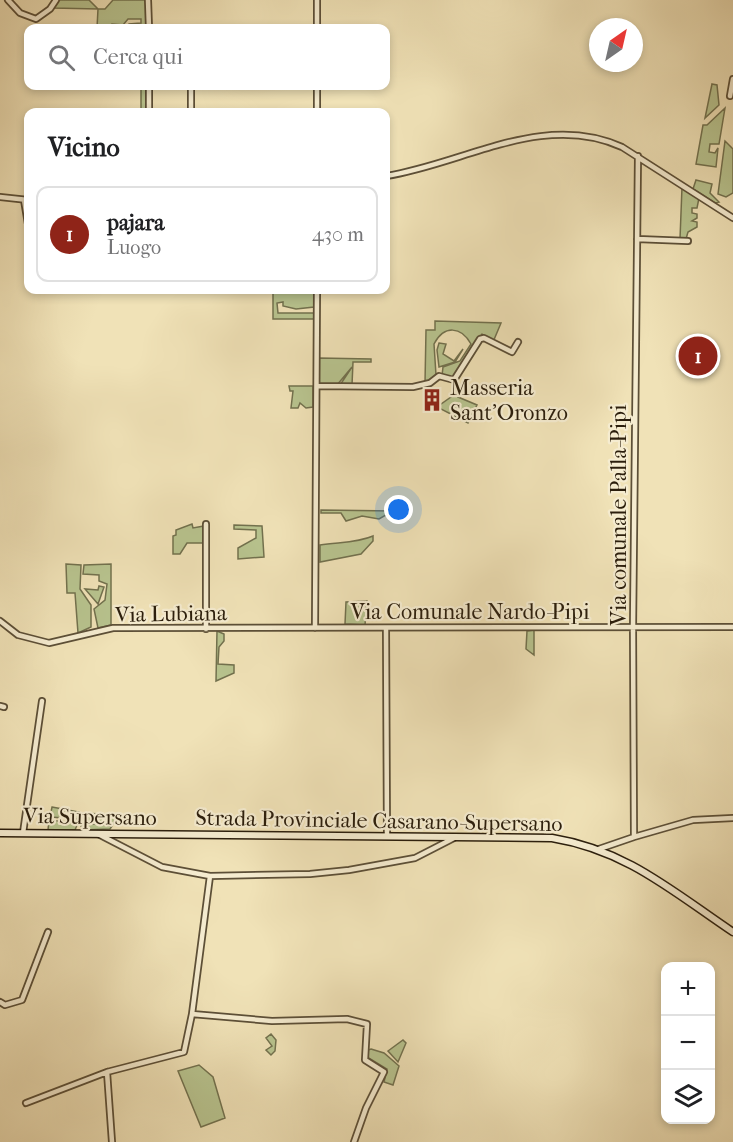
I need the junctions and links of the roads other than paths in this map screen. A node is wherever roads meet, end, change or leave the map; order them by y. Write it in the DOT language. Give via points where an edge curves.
graph roads {
  1 [pos="8,0"];
  2 [pos="56,0"];
  3 [pos="148,0"];
  4 [pos="317,0"];
  5 [pos="148,24"];
  6 [pos="317,24"];
  7 [pos="733,79"];
  8 [pos="149,90"];
  9 [pos="191,90"];
  10 [pos="317,90"];
  11 [pos="730,96"];
  12 [pos="149,108"];
  13 [pos="191,108"];
  14 [pos="317,108"];
  15 [pos="638,156"];
  16 [pos="390,175"];
  17 [pos="0,197"];
  18 [pos="24,200"];
  19 [pos="733,218"];
  20 [pos="637,239"];
  21 [pos="688,241"];
  22 [pos="317,294"];
  23 [pos="518,342"];
  24 [pos="317,387"];
  25 [pos="206,524"];
  26 [pos="0,621"];
  27 [pos="733,627"];
  28 [pos="315,628"];
  29 [pos="386,628"];
  30 [pos="633,628"];
  31 [pos="206,629"];
  32 [pos="42,701"];
  33 [pos="733,818"];
  34 [pos="0,833"];
  35 [pos="23,833"];
  36 [pos="98,834"];
  37 [pos="180,835"];
  38 [pos="387,836"];
  39 [pos="456,837"];
  40 [pos="634,837"];
  41 [pos="599,849"];
  42 [pos="210,876"];
  43 [pos="48,932"];
  44 [pos="733,932"];
  45 [pos="0,1002"];
  46 [pos="192,1014"];
  47 [pos="107,1072"];
  48 [pos="26,1103"];
  49 [pos="112,1142"];
  50 [pos="354,1142"];
  1 -- 2 [label="street" via="20,13 36,19"];
  3 -- 5 [label="street"];
  4 -- 6 [label="street"];
  7 -- 11 [label="street"];
  8 -- 12 [label="street"];
  9 -- 13 [label="street"];
  10 -- 14 [label="street"];
  15 -- 16 [label="street" via="607,140 578,134 540,136 489,146 418,171"];
  15 -- 19 [label="street"];
  15 -- 20 [label="street, Via comunale Palla-Pipi"];
  17 -- 18 [label="street"];
  20 -- 21 [label="street"];
  20 -- 30 [label="street, Via comunale Palla-Pipi"];
  22 -- 24 [label="street"];
  23 -- 24 [label="street" via="512,352 480,339 454,380 439,376 413,387"];
  24 -- 28 [label="street"];
  25 -- 31 [label="street"];
  26 -- 31 [label="street, Via Lubiana" via="18,635 49,643 113,628"];
  27 -- 30 [label="street, Via Comunale Nardo-Pipi"];
  28 -- 29 [label="street, Via Comunale Nardo-Pipi"];
  28 -- 31 [label="street, Via Lubiana"];
  29 -- 30 [label="street, Via Comunale Nardo-Pipi"];
  29 -- 38 [label="street"];
  30 -- 40 [label="street, Via comunale Palla-Pipi"];
  32 -- 35 [label="street"];
  33 -- 40 [label="street" via="693,820"];
  34 -- 35 [label="main road, Via Supersano"];
  35 -- 36 [label="main road, Via Supersano"];
  36 -- 37 [label="main road, Via Supersano"];
  36 -- 42 [label="street" via="162,867"];
  37 -- 38 [label="main road, Strada Provinciale Casarano-Supersano"];
  38 -- 39 [label="main road, Strada Provinciale Casarano-Supersano"];
  39 -- 41 [label="main road, Strada Provinciale Casarano-Supersano" via="552,838"];
  39 -- 42 [label="street" via="415,858 349,870"];
  40 -- 41 [label="street"];
  41 -- 44 [label="main road, Strada Provinciale Casarano-Supersano" via="626,860"];
  42 -- 46 [label="street"];
  43 -- 45 [label="street" via="22,1000 5,1005"];
  46 -- 47 [label="street" via="184,1052"];
  46 -- 50 [label="street" via="272,1021 347,1019 365,1023 365,1060 384,1072"];
  47 -- 48 [label="street"];
  47 -- 49 [label="street"];
}
